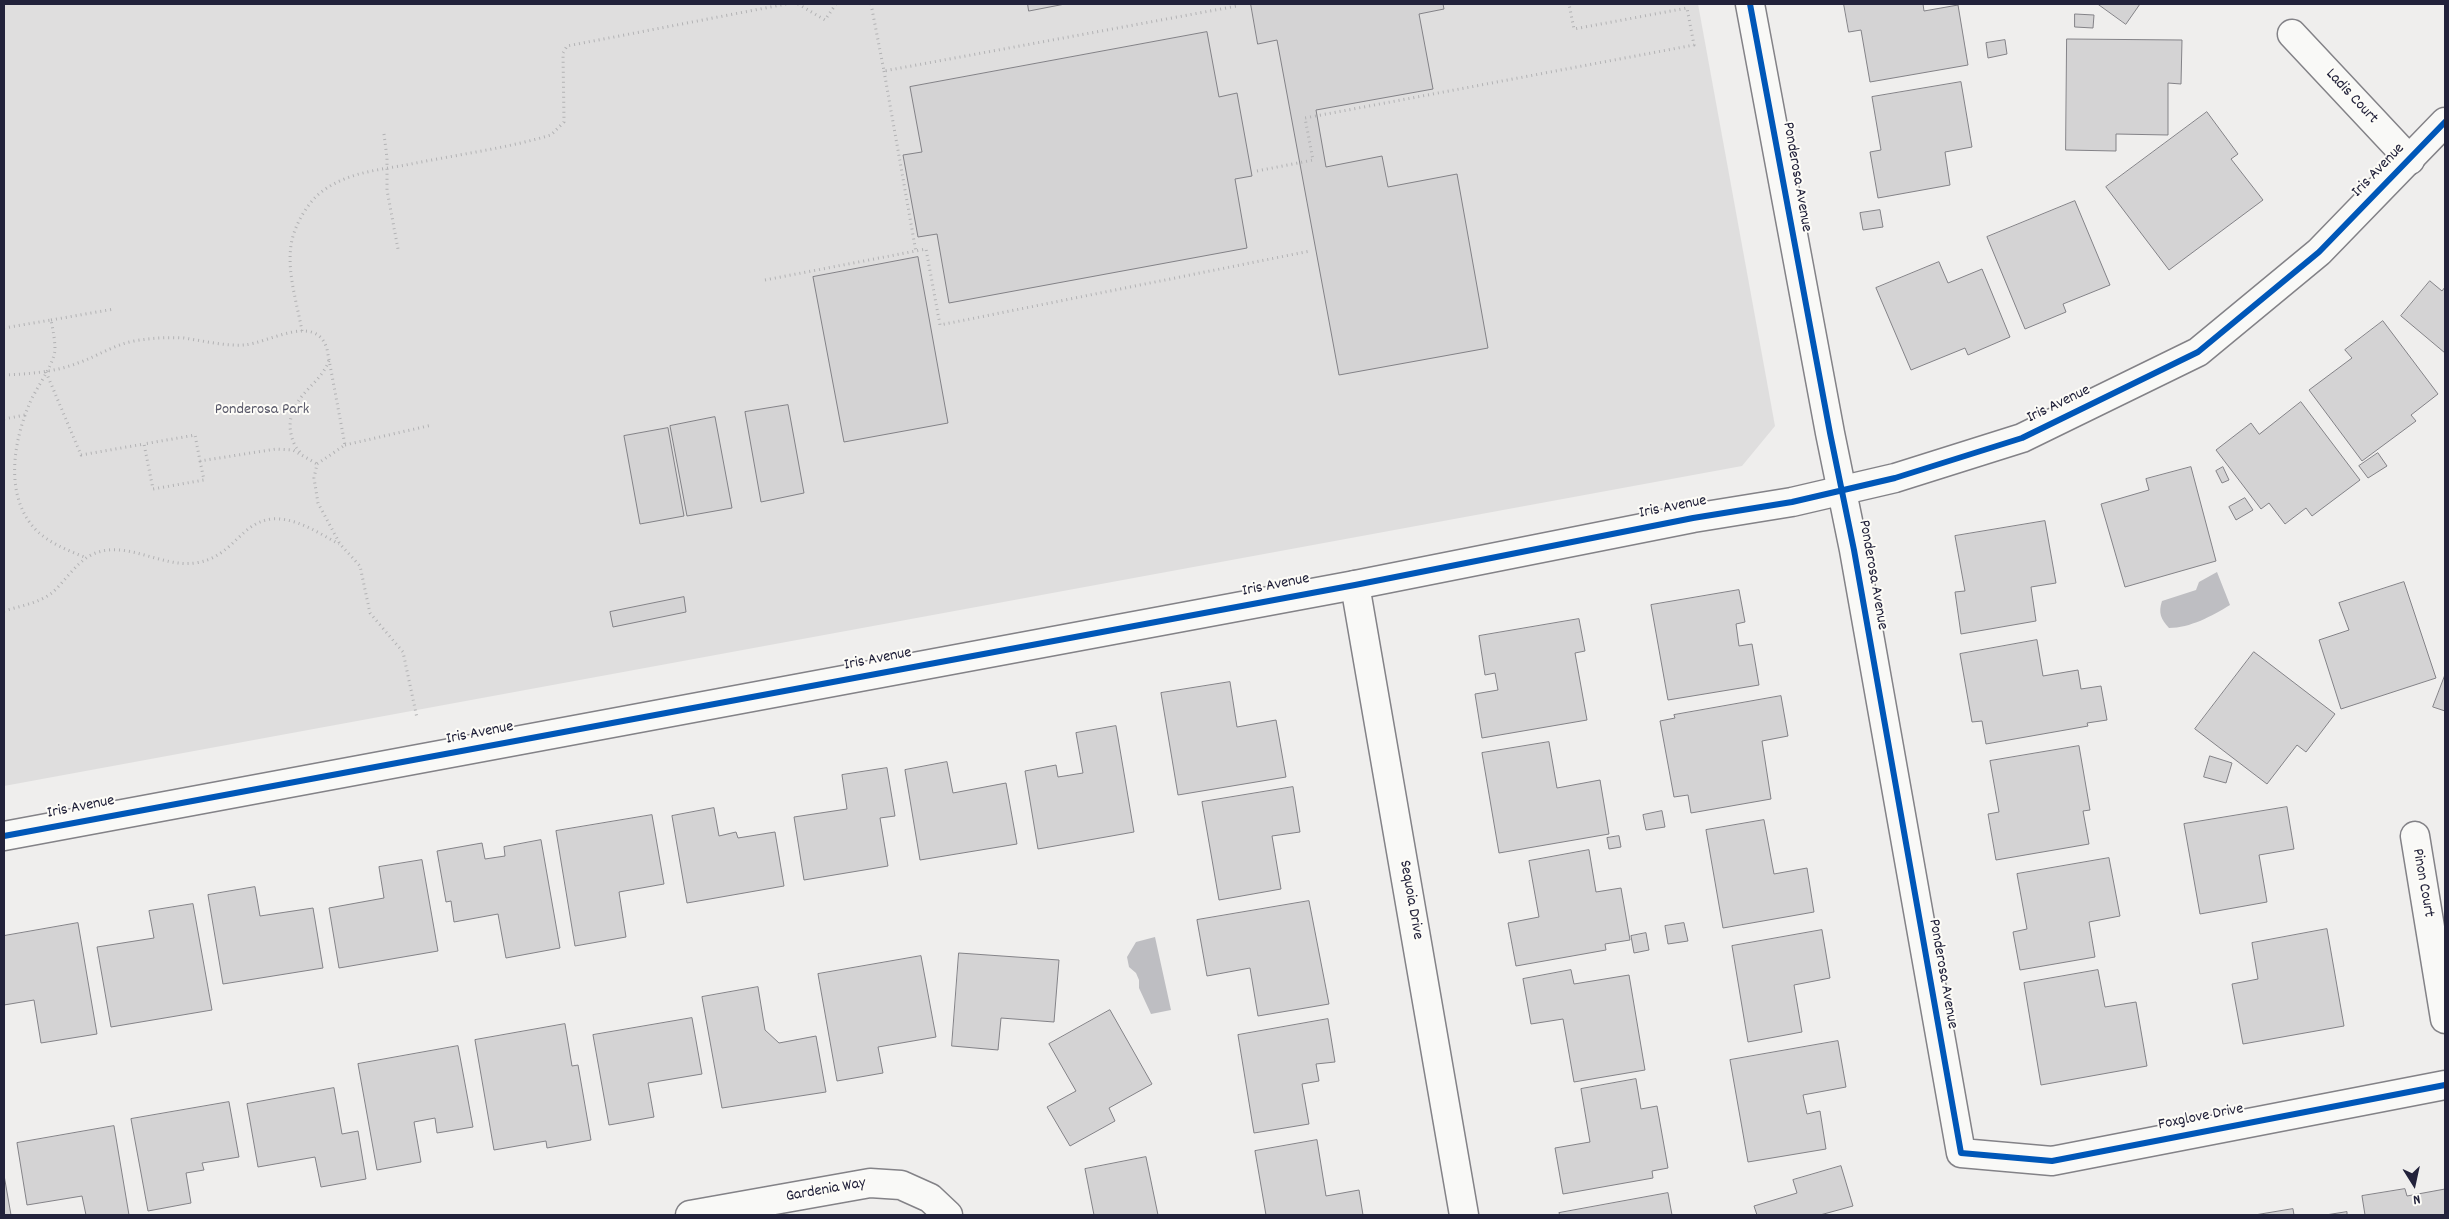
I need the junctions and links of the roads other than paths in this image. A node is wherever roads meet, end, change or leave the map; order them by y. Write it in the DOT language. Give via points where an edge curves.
graph roads {
  1 [pos="1750,4"];
  2 [pos="2292,34"];
  3 [pos="2445,122"];
  4 [pos="2410,160"];
  5 [pos="1842,492"];
  6 [pos="1355,585"];
  7 [pos="4,836"];
  8 [pos="2414,836"];
  9 [pos="2445,1019"];
  10 [pos="2445,1085"];
  11 [pos="1961,1153"];
  12 [pos="939,1207"];
  13 [pos="690,1215"];
  14 [pos="1464,1215"];
  1 -- 5 [label="street, Ponderosa Avenue"];
  2 -- 4 [label="street, Ladis Court"];
  3 -- 4 [label="street, Iris Avenue"];
  4 -- 5 [label="street, Iris Avenue" via="2320,252 2198,352 2022,438"];
  5 -- 6 [label="street, Iris Avenue"];
  5 -- 11 [label="street, Ponderosa Avenue"];
  6 -- 7 [label="street, Iris Avenue"];
  6 -- 14 [label="street, Sequoia Drive"];
  8 -- 9 [label="street, Pinon Court"];
  10 -- 11 [label="street, Foxglove Drive" via="2052,1161"];
  12 -- 13 [label="street, Gardenia Way" via="901,1185 870,1183"];
}
